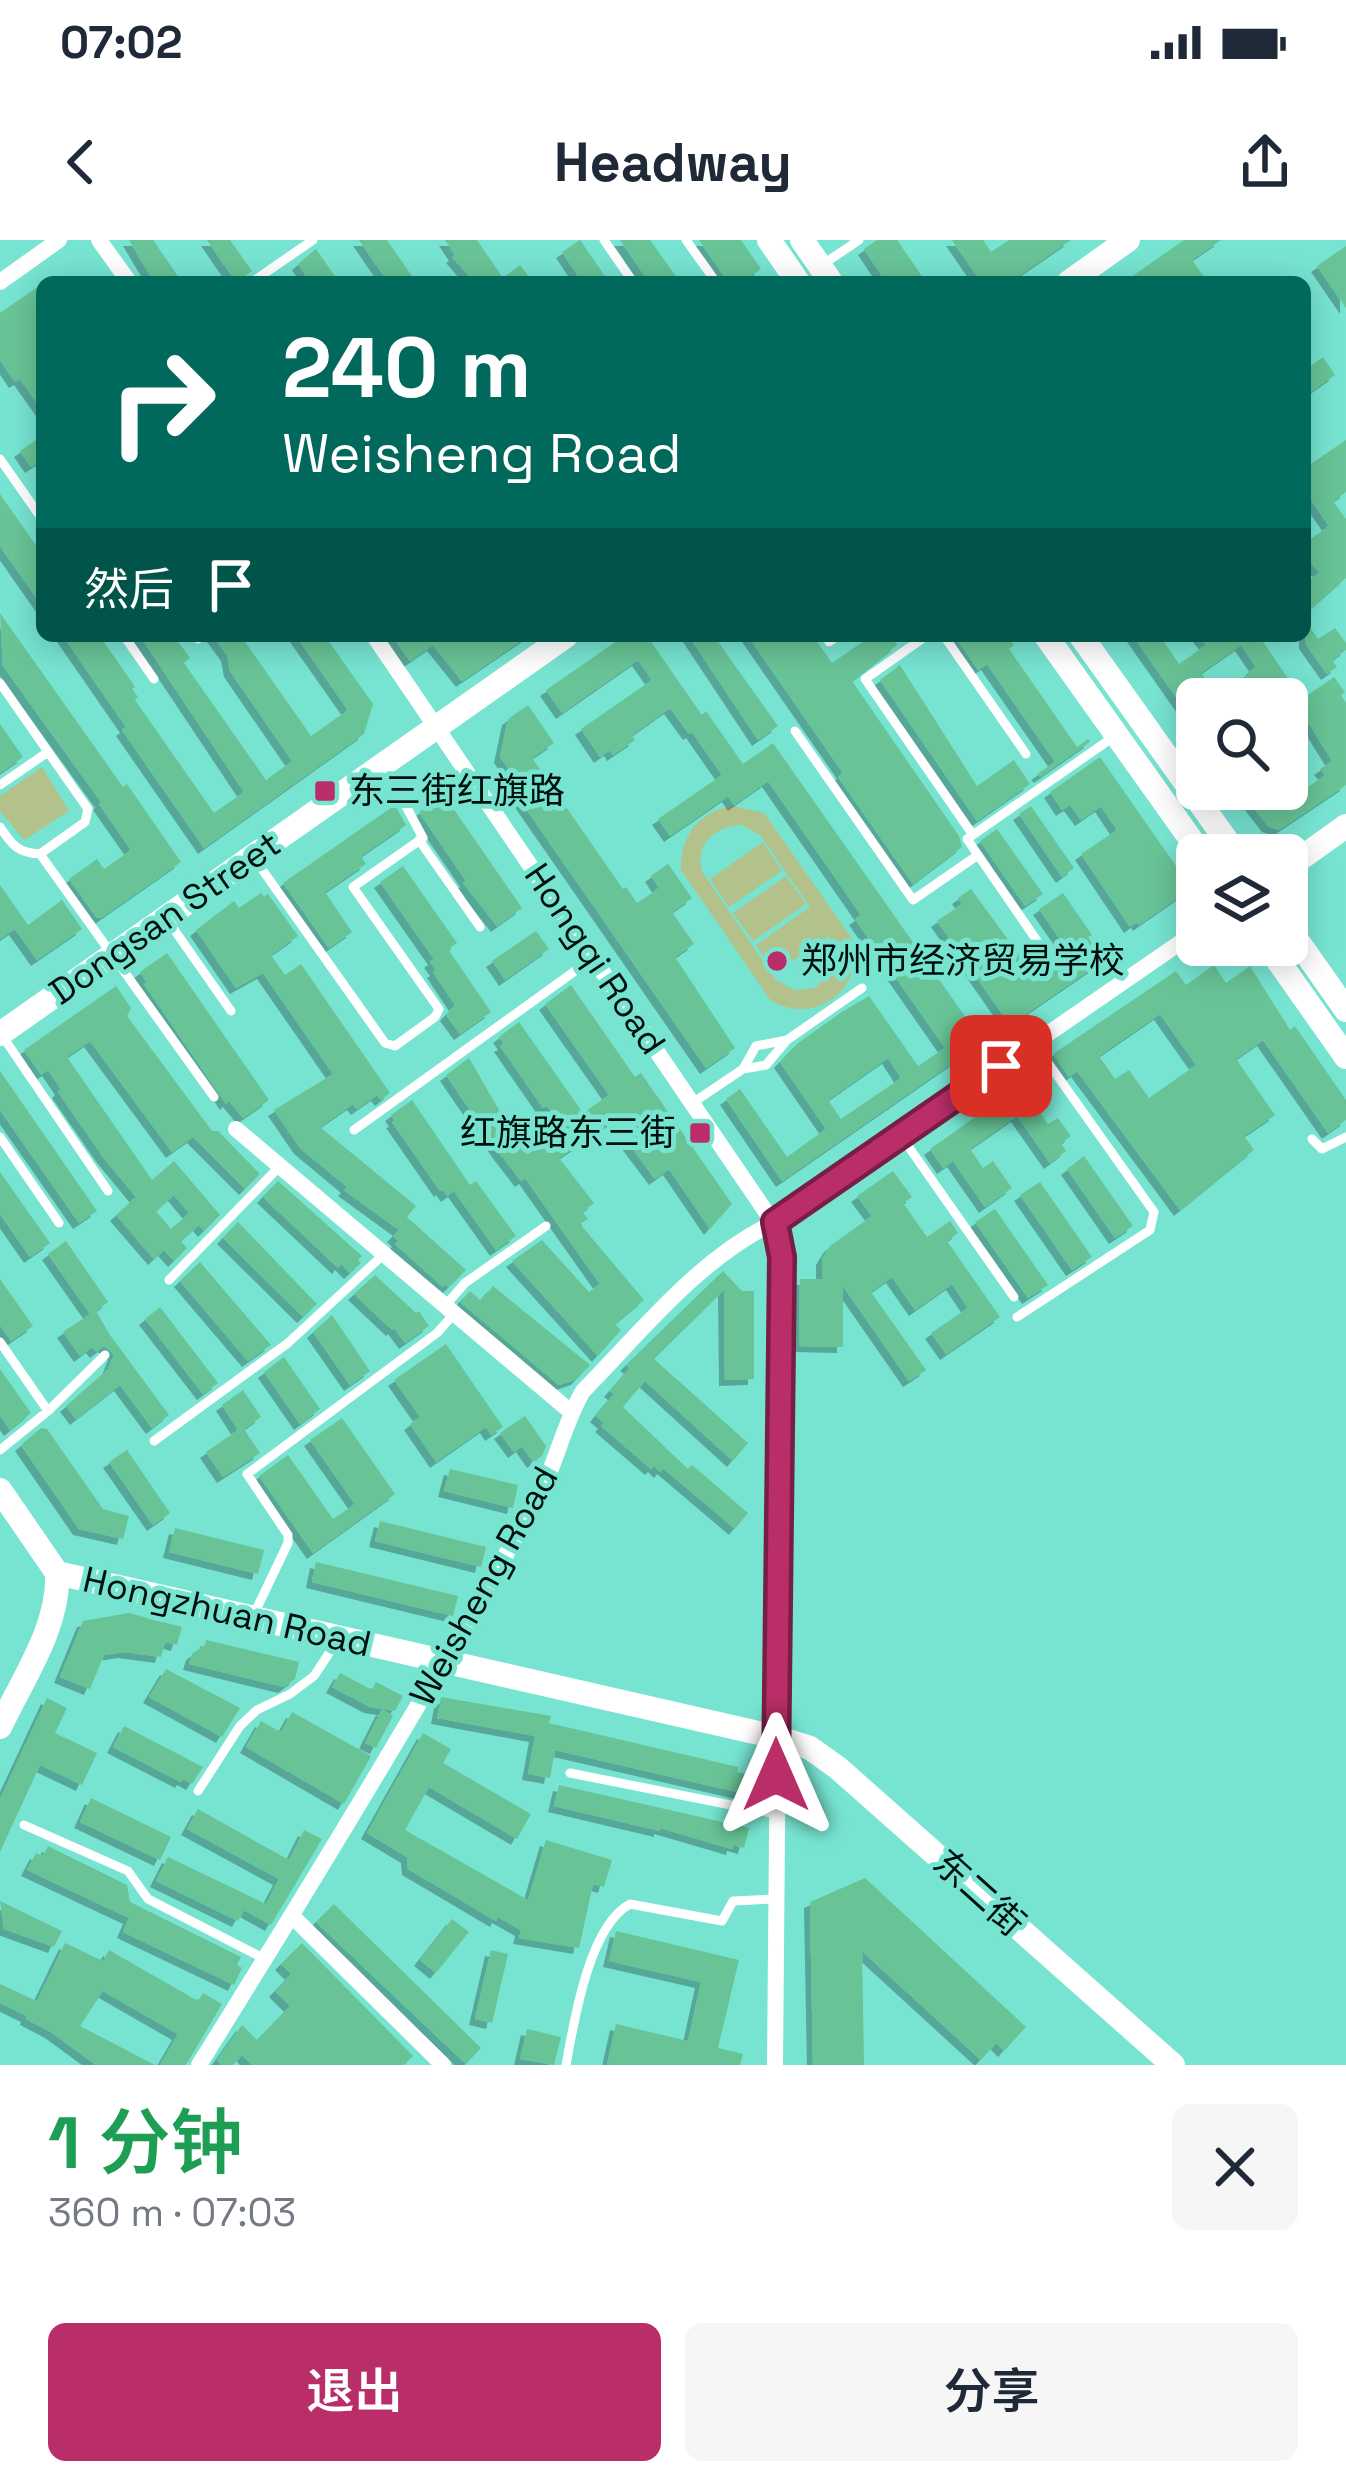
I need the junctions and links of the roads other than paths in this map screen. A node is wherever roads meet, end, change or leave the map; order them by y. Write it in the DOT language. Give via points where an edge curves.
graph roads {
  1 [pos="59,240"];
  2 [pos="99,240"];
  3 [pos="313,240"];
  4 [pos="604,240"];
  5 [pos="686,240"];
  6 [pos="769,240"];
  7 [pos="802,240"];
  8 [pos="859,240"];
  9 [pos="1128,240"];
  10 [pos="826,274"];
  11 [pos="125,276"];
  12 [pos="261,276"];
  13 [pos="629,276"];
  14 [pos="712,276"];
  15 [pos="794,276"];
  16 [pos="1077,276"];
  17 [pos="0,281"];
  18 [pos="0,459"];
  19 [pos="36,510"];
  20 [pos="128,642"];
  21 [pos="378,642"];
  22 [pos="557,642"];
  23 [pos="917,642"];
  24 [pos="948,642"];
  25 [pos="1050,642"];
  26 [pos="1085,642"];
  27 [pos="154,679"];
  28 [pos="0,683"];
  29 [pos="436,727"];
  30 [pos="796,730"];
  31 [pos="1116,736"];
  32 [pos="48,752"];
  33 [pos="1026,754"];
  34 [pos="383,764"];
  35 [pos="0,785"];
  36 [pos="1346,826"];
  37 [pos="0,827"];
  38 [pos="1187,834"];
  39 [pos="1222,834"];
  40 [pos="973,835"];
  41 [pos="418,841"];
  42 [pos="1308,853"];
  43 [pos="40,854"];
  44 [pos="978,855"];
  45 [pos="253,856"];
  46 [pos="166,918"];
  47 [pos="480,928"];
  48 [pos="1176,945"];
  49 [pos="1044,951"];
  50 [pos="111,956"];
  51 [pos="1308,956"];
  52 [pos="594,957"];
  53 [pos="1282,966"];
  54 [pos="862,988"];
  55 [pos="1346,1010"];
  56 [pos="230,1011"];
  57 [pos="0,1034"];
  58 [pos="787,1040"];
  59 [pos="1034,1043"];
  60 [pos="1346,1057"];
  61 [pos="743,1069"];
  62 [pos="214,1097"];
  63 [pos="694,1102"];
  64 [pos="236,1129"];
  65 [pos="354,1130"];
  66 [pos="901,1136"];
  67 [pos="0,1137"];
  68 [pos="1346,1137"];
  69 [pos="1312,1138"];
  70 [pos="280,1166"];
  71 [pos="108,1190"];
  72 [pos="775,1222"];
  73 [pos="59,1223"];
  74 [pos="546,1226"];
  75 [pos="383,1255"];
  76 [pos="169,1280"];
  77 [pos="1014,1297"];
  78 [pos="449,1311"];
  79 [pos="1017,1317"];
  80 [pos="0,1342"];
  81 [pos="105,1355"];
  82 [pos="48,1412"];
  83 [pos="571,1412"];
  84 [pos="154,1441"];
  85 [pos="0,1450"];
  86 [pos="0,1490"];
  87 [pos="57,1573"];
  88 [pos="252,1617"];
  89 [pos="339,1637"];
  90 [pos="444,1661"];
  91 [pos="0,1727"];
  92 [pos="776,1737"];
  93 [pos="570,1773"];
  94 [pos="198,1791"];
  95 [pos="776,1814"];
  96 [pos="24,1825"];
  97 [pos="775,1899"];
  98 [pos="292,1916"];
  99 [pos="265,1959"];
  100 [pos="199,2065"];
  101 [pos="443,2065"];
  102 [pos="566,2065"];
  103 [pos="775,2065"];
  104 [pos="1173,2065"];
  1 -- 17 [label="street"];
  2 -- 11 [label="street"];
  3 -- 12 [label="lane"];
  4 -- 13 [label="lane"];
  5 -- 14 [label="lane"];
  6 -- 15 [label="street"];
  7 -- 10 [label="street"];
  8 -- 10 [label="lane"];
  9 -- 16 [label="street"];
  18 -- 19 [label="lane"];
  20 -- 27 [label="lane"];
  21 -- 29 [label="street, Hongqi Road"];
  22 -- 29 [label="street, Dongsan Street"];
  23 -- 40 [label="lane" via="865,679"];
  24 -- 33 [label="lane"];
  25 -- 31 [label="street"];
  26 -- 39 [label="street"];
  28 -- 32 [label="lane"];
  29 -- 34 [label="street, Dongsan Street"];
  29 -- 52 [label="street, Hongqi Road"];
  30 -- 44 [label="lane" via="913,900"];
  31 -- 38 [label="street"];
  31 -- 40 [label="lane"];
  32 -- 35 [label="lane"];
  32 -- 43 [label="lane" via="88,809 86,822"];
  34 -- 41 [label="lane"];
  34 -- 45 [label="street, Dongsan Street"];
  36 -- 42 [label="street"];
  37 -- 43 [label="lane" via="14,847"];
  40 -- 44 [label="lane" via="967,839"];
  41 -- 45 [label="lane" via="353,887 439,1009 395,1046 385,1043"];
  41 -- 47 [label="lane"];
  43 -- 50 [label="lane"];
  44 -- 49 [label="lane"];
  45 -- 46 [label="street, Dongsan Street"];
  46 -- 50 [label="street, Dongsan Street"];
  46 -- 56 [label="lane"];
  48 -- 59 [label="street, Weisheng Road"];
  50 -- 57 [label="street, Dongsan Street"];
  50 -- 62 [label="lane"];
  51 -- 55 [label="street"];
  52 -- 63 [label="street, Hongqi Road"];
  52 -- 65 [label="lane"];
  53 -- 60 [label="street"];
  54 -- 58 [label="lane"];
  57 -- 71 [label="lane"];
  58 -- 61 [label="lane" via="766,1065"];
  58 -- 61 [label="lane" via="756,1046"];
  59 -- 66 [label="street, Weisheng Road"];
  59 -- 79 [label="lane" via="1154,1212 1150,1230"];
  61 -- 63 [label="lane"];
  63 -- 72 [label="street, Hongqi Road"];
  64 -- 70 [label="street"];
  66 -- 72 [label="street, Weisheng Road"];
  66 -- 77 [label="lane"];
  67 -- 73 [label="lane"];
  68 -- 69 [label="lane" via="1322,1149"];
  70 -- 75 [label="street"];
  70 -- 76 [label="lane"];
  72 -- 83 [label="street, Weisheng Road" via="686,1286"];
  72 -- 92 [label="street" via="782,1257"];
  74 -- 78 [label="lane" via="465,1283"];
  75 -- 78 [label="street"];
  75 -- 84 [label="lane" via="288,1342"];
  78 -- 83 [label="street"];
  78 -- 88 [label="lane" via="436,1333 247,1474 288,1534"];
  80 -- 82 [label="lane"];
  81 -- 82 [label="lane"];
  82 -- 85 [label="lane"];
  83 -- 90 [label="street, Weisheng Road" via="548,1480"];
  86 -- 87 [label="street, Hongzhuan Road"];
  87 -- 88 [label="street, Hongzhuan Road"];
  87 -- 91 [label="street" via="52,1617"];
  88 -- 89 [label="street, Hongzhuan Road"];
  89 -- 90 [label="street, Hongzhuan Road"];
  89 -- 94 [label="lane" via="314,1676 240,1726"];
  90 -- 92 [label="street, Hongzhuan Road"];
  90 -- 98 [label="street, Weisheng Road"];
  92 -- 95 [label="street"];
  92 -- 104 [label="street, 东二街" via="838,1768"];
  93 -- 95 [label="lane"];
  95 -- 97 [label="street"];
  96 -- 99 [label="lane" via="128,1871 148,1899"];
  97 -- 102 [label="lane" via="733,1901 722,1921 630,1904 620,1909 603,1926"];
  97 -- 103 [label="street"];
  98 -- 99 [label="street, Weisheng Road"];
  98 -- 101 [label="street"];
  99 -- 100 [label="street, Weisheng Road"];
}
